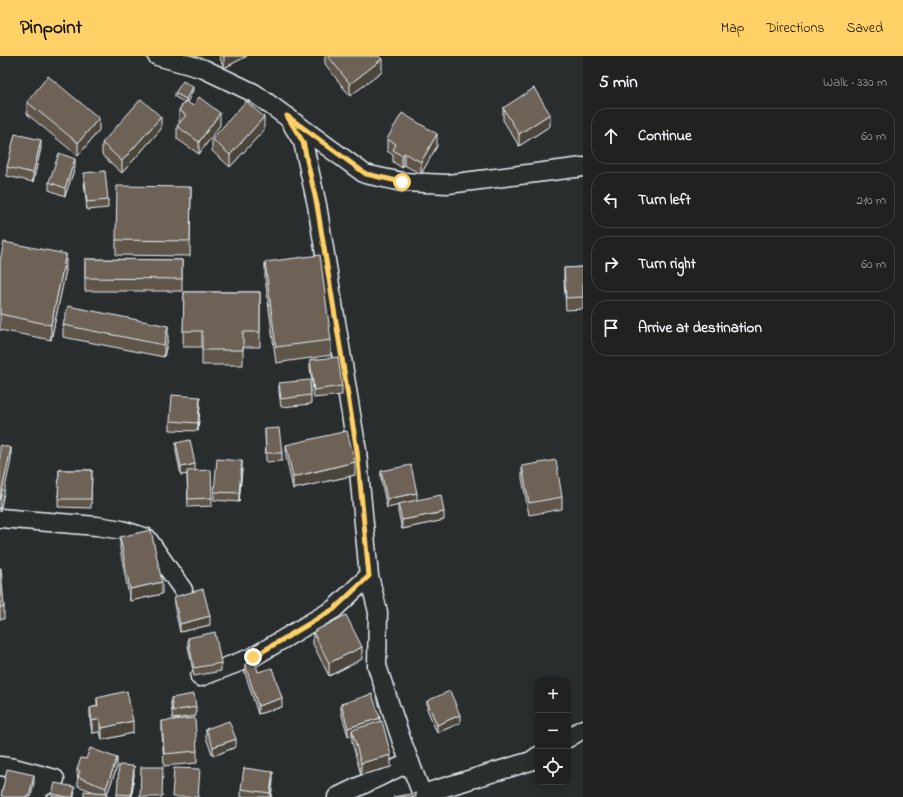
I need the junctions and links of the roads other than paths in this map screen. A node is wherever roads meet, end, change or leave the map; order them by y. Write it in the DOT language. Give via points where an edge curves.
graph roads {
  1 [pos="157,56"];
  2 [pos="287,116"];
  3 [pos="583,167"];
  4 [pos="0,518"];
  5 [pos="369,576"];
  6 [pos="183,590"];
  7 [pos="200,677"];
  8 [pos="583,729"];
  9 [pos="571,736"];
  10 [pos="535,758"];
  11 [pos="410,762"];
  12 [pos="0,766"];
  13 [pos="423,796"];
  14 [pos="36,797"];
  15 [pos="337,797"];
  1 -- 2 [label="street" via="204,69 254,93"];
  2 -- 3 [label="street" via="366,174 402,182 448,184"];
  2 -- 5 [label="street" via="303,142 317,205 357,451"];
  4 -- 6 [label="street" via="97,526 147,538"];
  5 -- 7 [label="street" via="334,609 253,657"];
  5 -- 11 [label="street" via="378,612 377,666"];
  8 -- 9 [label="street"];
  10 -- 13 [label="street"];
  11 -- 13 [label="street"];
  11 -- 15 [label="street"];
  12 -- 14 [label="street" via="55,780 39,789"];
}
